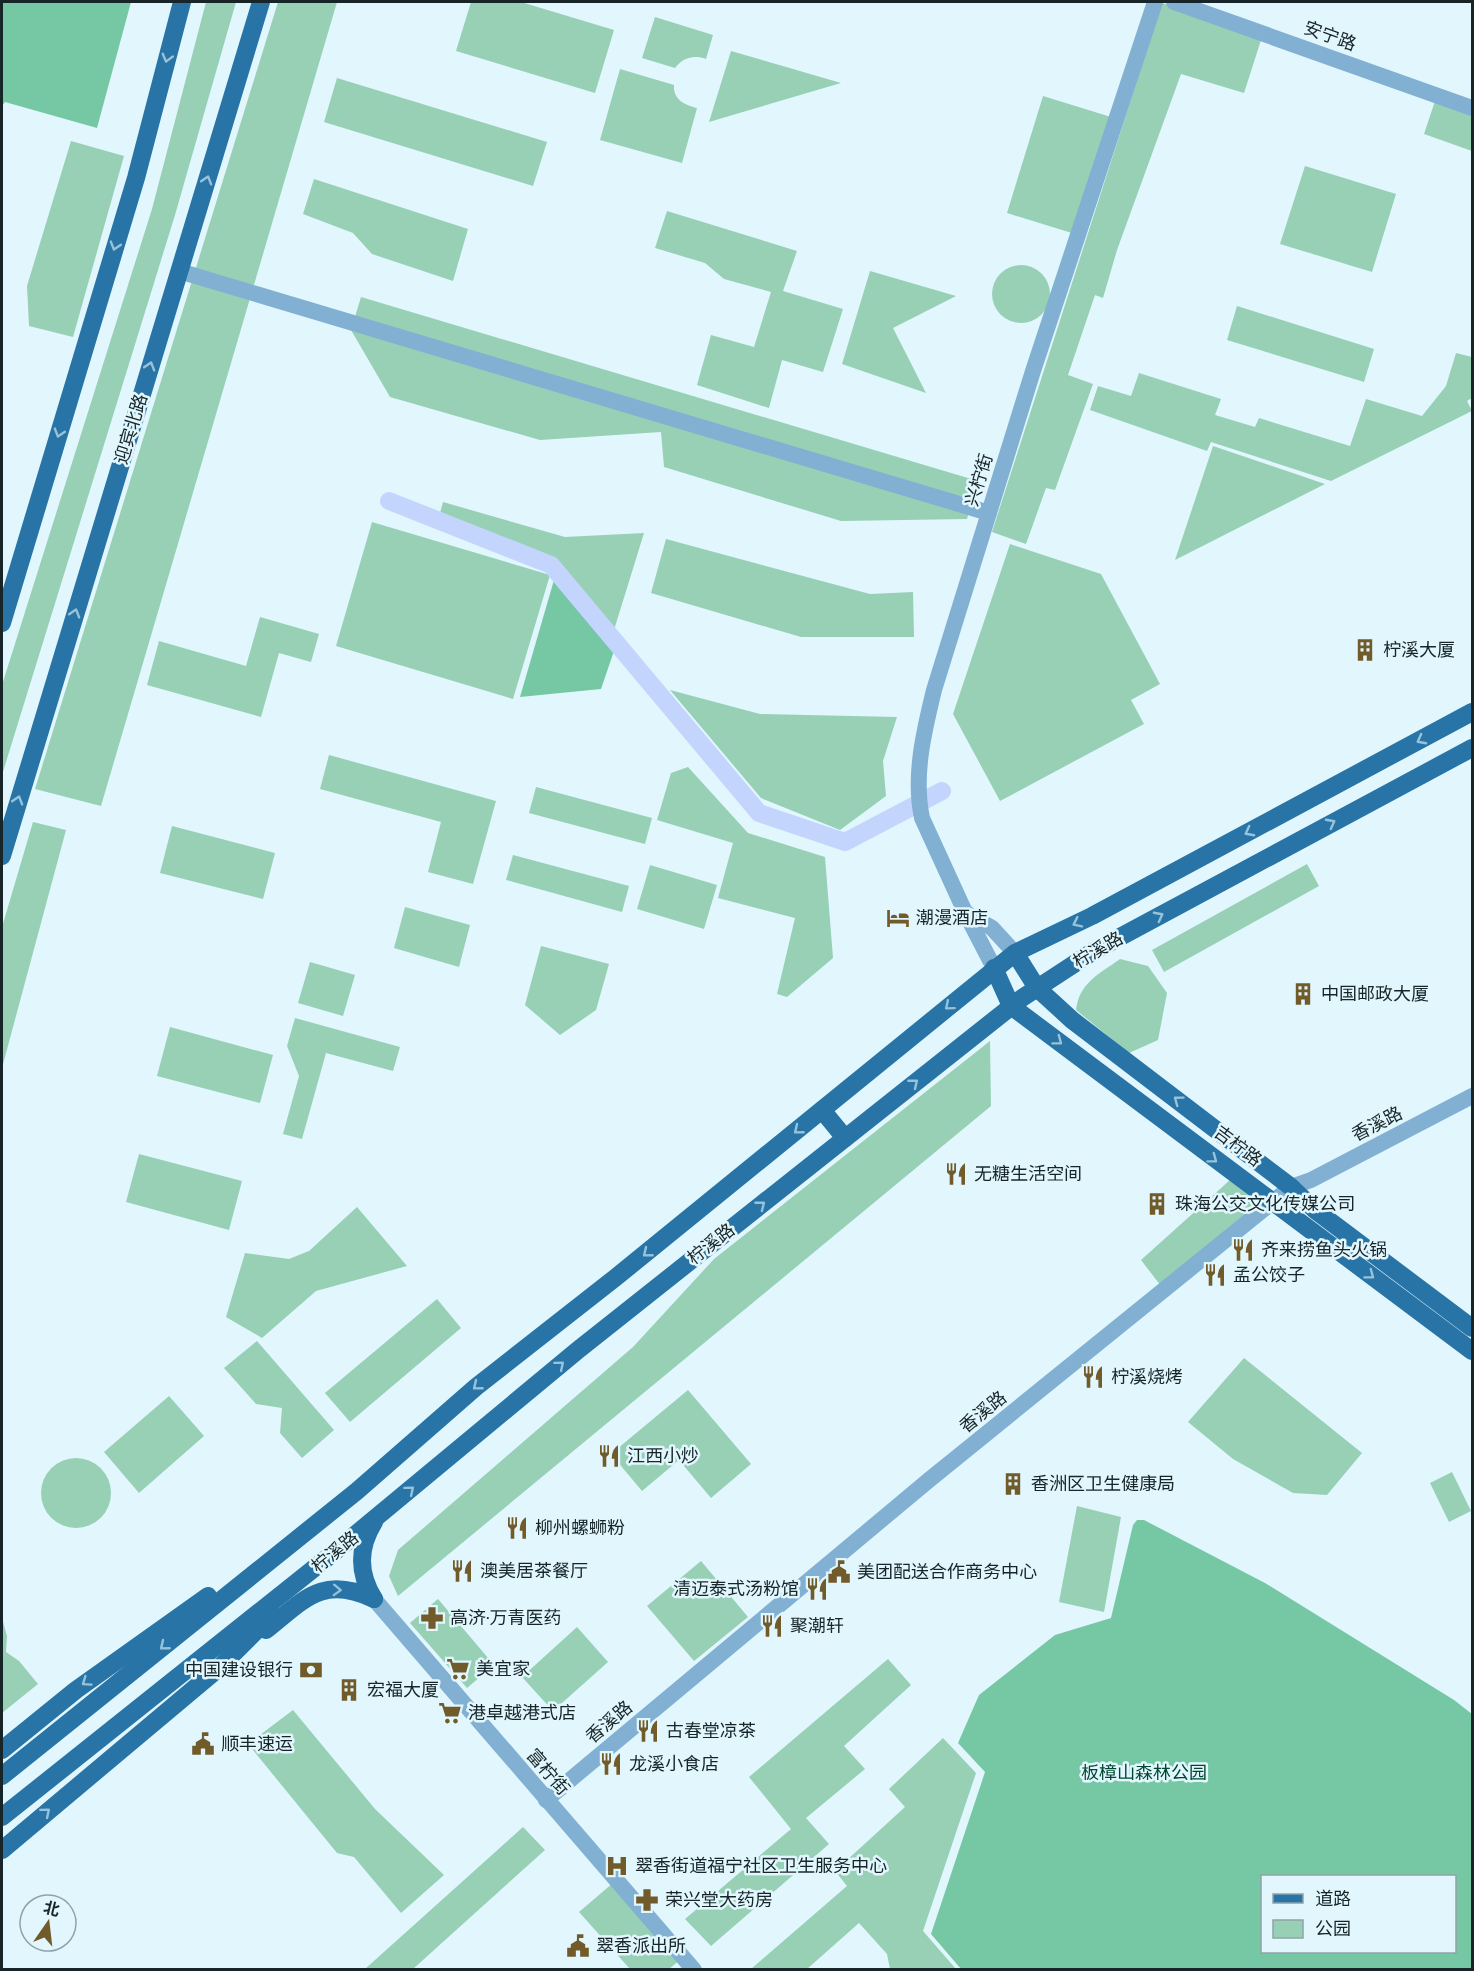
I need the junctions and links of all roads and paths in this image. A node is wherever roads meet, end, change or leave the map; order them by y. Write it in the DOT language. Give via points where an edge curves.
graph roads {
  1 [pos="182,2"];
  2 [pos="261,2"];
  3 [pos="1155,2"];
  4 [pos="1174,2"];
  5 [pos="1473,108"];
  6 [pos="179,271"];
  7 [pos="989,513"];
  8 [pos="2,623"];
  9 [pos="1473,712"];
  10 [pos="1473,748"];
  11 [pos="1226,844"];
  12 [pos="2,856"];
  13 [pos="1243,871"];
  14 [pos="965,912"];
  15 [pos="1015,953"];
  16 [pos="994,968"];
  17 [pos="1036,988"];
  18 [pos="1011,1006"];
  19 [pos="1473,1096"];
  20 [pos="822,1110"];
  21 [pos="845,1138"];
  22 [pos="1291,1187"];
  23 [pos="1273,1203"];
  24 [pos="1473,1328"];
  25 [pos="1473,1351"];
  26 [pos="357,1491"];
  27 [pos="378,1516"];
  28 [pos="332,1554"];
  29 [pos="308,1597"];
  30 [pos="374,1599"];
  31 [pos="281,1606"];
  32 [pos="244,1624"];
  33 [pos="220,1667"];
  34 [pos="2,1750"];
  35 [pos="2,1776"];
  36 [pos="546,1800"];
  37 [pos="2,1817"];
  38 [pos="2,1850"];
  39 [pos="694,1970"];
  1 -- 8 [label="main road, one-way" via="136,177"];
  6 -- 2 [label="main road, 迎宾北路, one-way"];
  3 -- 7 [label="street, 兴柠街"];
  4 -- 5 [label="street, 安宁路"];
  6 -- 7 [label="street"];
  12 -- 6 [label="main road, 迎宾北路, one-way"];
  7 -- 14 [label="street, 兴柠街" via="934,690 924,728 920,767 922,818"];
  9 -- 11 [label="main road, 柠溪路, one-way"];
  13 -- 10 [label="main road, 柠溪路, one-way"];
  11 -- 13 [label="main road"];
  11 -- 15 [label="main road, 柠溪路, one-way"];
  17 -- 13 [label="main road, 柠溪路, one-way" via="1094,951"];
  14 -- 15 [label="street" via="992,928"];
  14 -- 16 [label="street, 兴柠街"];
  15 -- 16 [label="main road, 柠溪路"];
  15 -- 17 [label="main road, 吉柠路"];
  16 -- 18 [label="main road"];
  16 -- 20 [label="main road, 柠溪路, one-way"];
  17 -- 18 [label="main road, 柠溪路"];
  22 -- 17 [label="main road, 吉柠路, one-way" via="1072,1020"];
  21 -- 18 [label="main road, 柠溪路, one-way"];
  18 -- 23 [label="main road, one-way"];
  19 -- 22 [label="street, 香溪路"];
  20 -- 21 [label="main road"];
  20 -- 26 [label="main road, 柠溪路, one-way" via="476,1387"];
  27 -- 21 [label="main road, 柠溪路, one-way" via="578,1350"];
  22 -- 23 [label="street, 香溪路"];
  22 -- 24 [label="main road, 吉柠路" via="1315,1210"];
  23 -- 25 [label="main road, one-way"];
  23 -- 36 [label="street, 香溪路" via="929,1480"];
  26 -- 34 [label="main road, one-way" via="85,1683"];
  26 -- 35 [label="main road, 柠溪路, one-way"];
  27 -- 28 [label="main road, 柠溪路"];
  27 -- 30 [label="main road" via="367,1534 361,1563 366,1586"];
  28 -- 31 [label="main road"];
  28 -- 32 [label="main road, 柠溪路"];
  29 -- 30 [label="main road, one-way" via="320,1590 344,1589"];
  29 -- 31 [label="main road"];
  29 -- 33 [label="main road"];
  30 -- 36 [label="street, 富柠街"];
  31 -- 32 [label="main road"];
  31 -- 33 [label="main road"];
  32 -- 37 [label="main road, 柠溪路"];
  38 -- 33 [label="main road, one-way"];
  36 -- 39 [label="street, 富柠街"];
}
